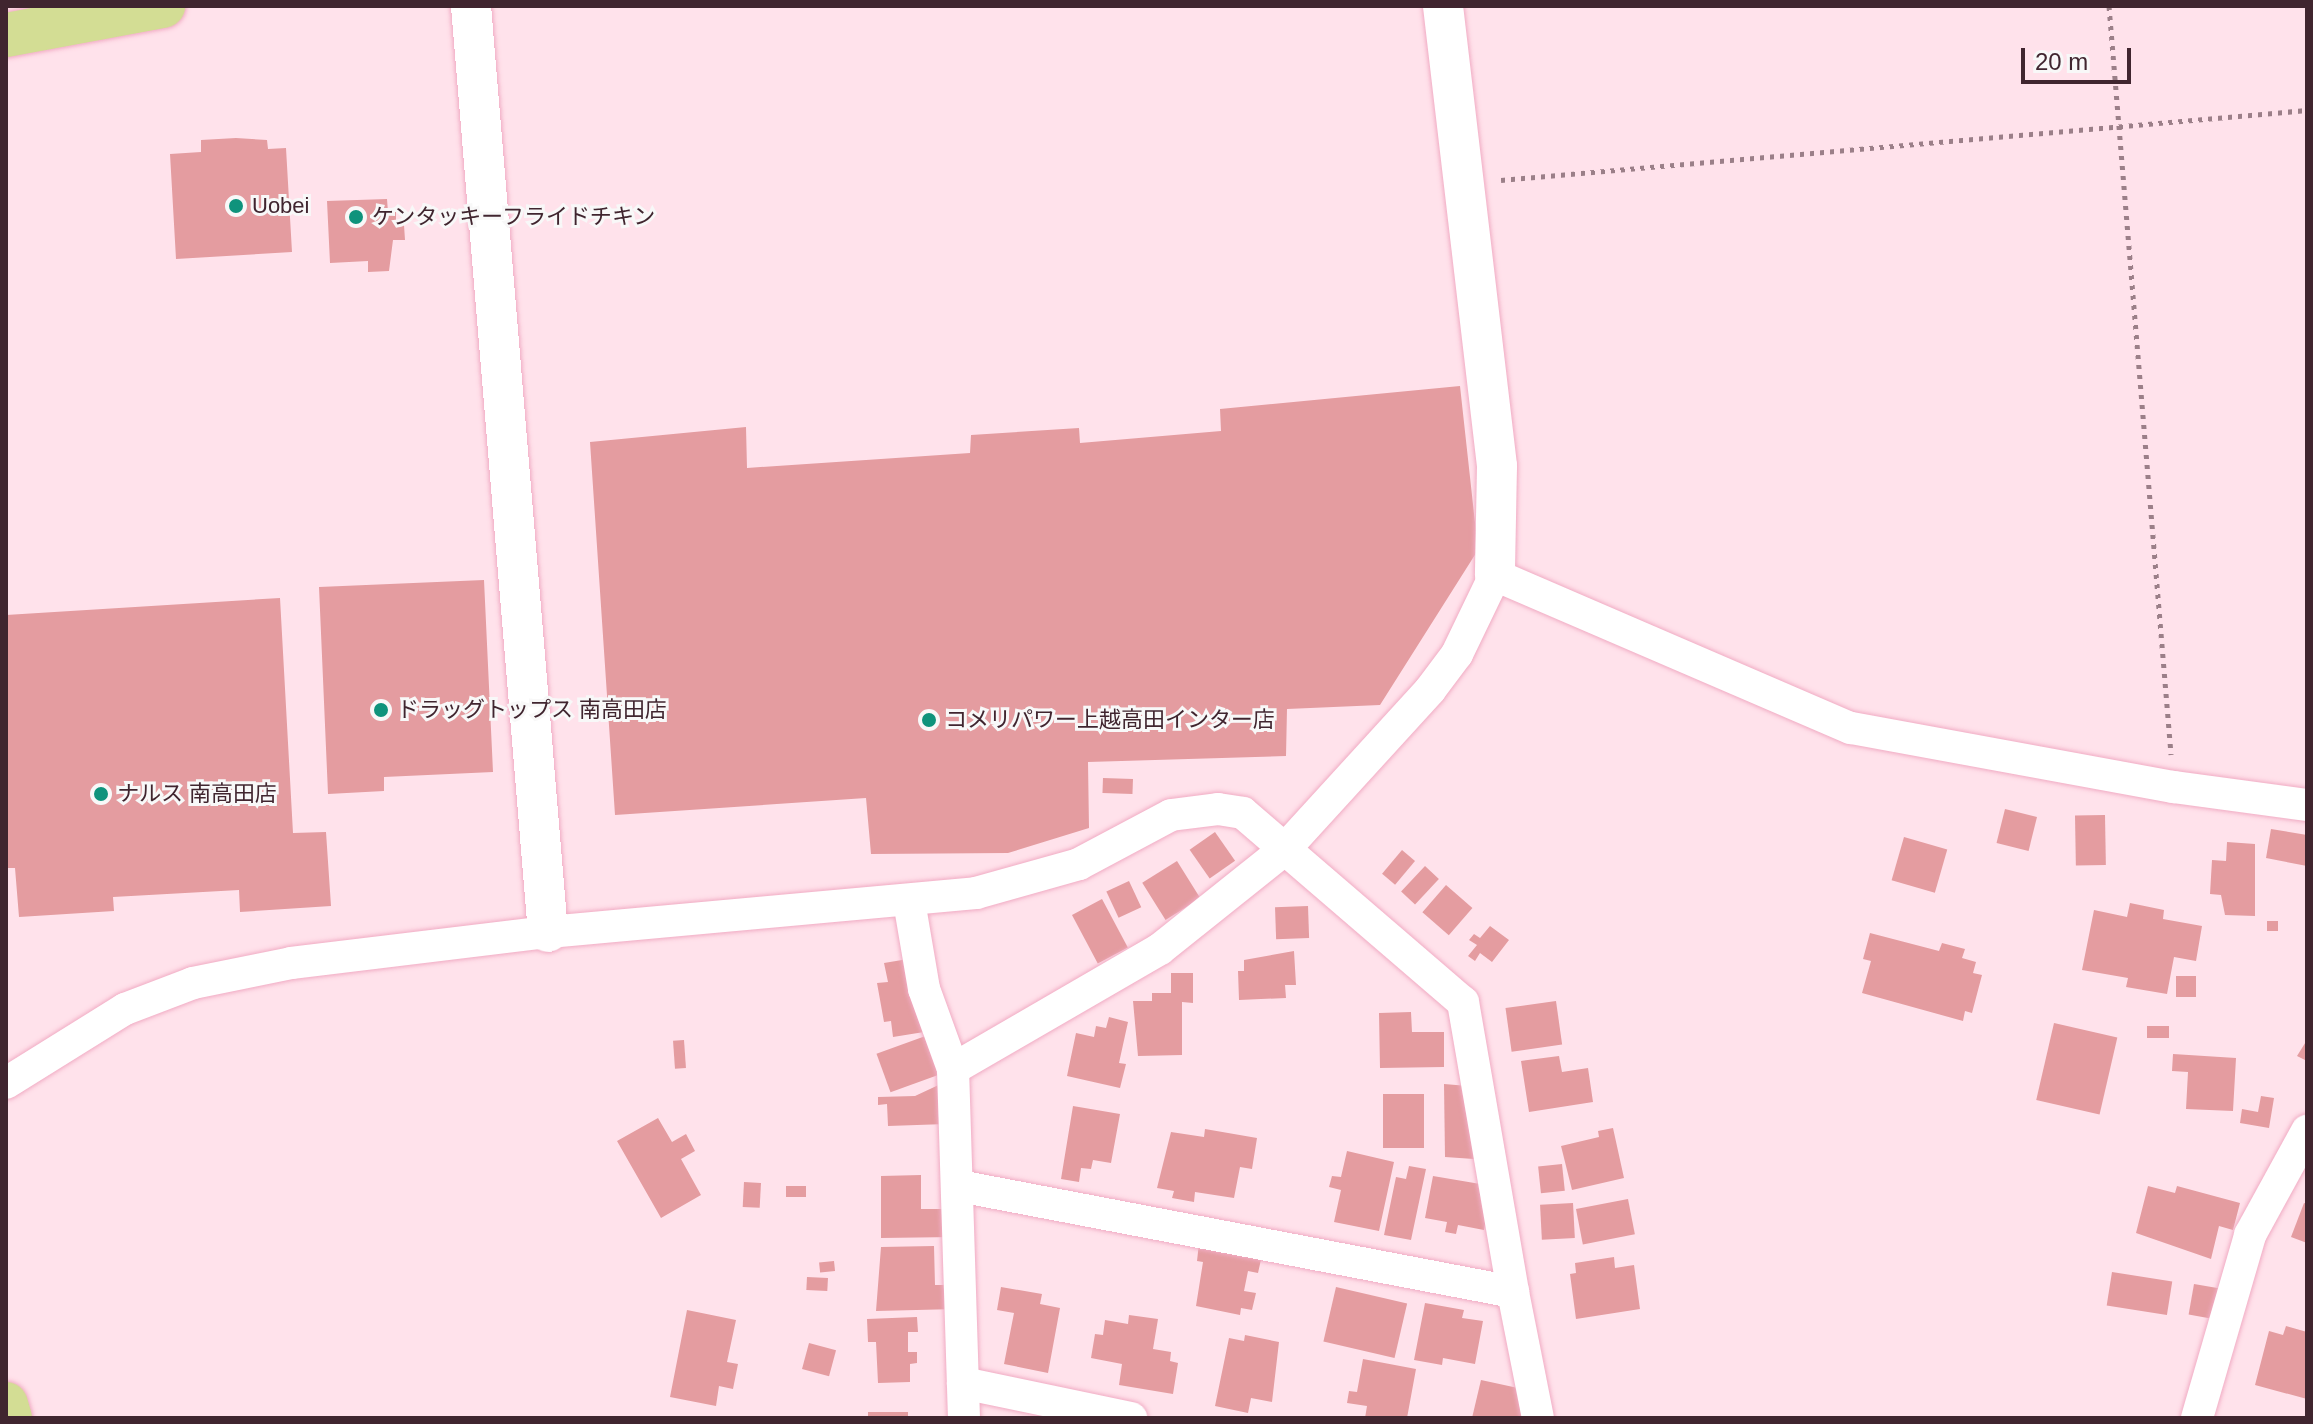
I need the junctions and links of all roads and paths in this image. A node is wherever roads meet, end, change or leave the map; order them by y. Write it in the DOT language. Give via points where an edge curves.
graph roads {
  1 [pos="163,6"];
  2 [pos="471,6"];
  3 [pos="1443,6"];
  4 [pos="2109,6"];
  5 [pos="6,35"];
  6 [pos="2307,110"];
  7 [pos="2119,124"];
  8 [pos="1465,183"];
  9 [pos="1495,575"];
  10 [pos="2174,787"];
  11 [pos="2307,805"];
  12 [pos="1284,850"];
  13 [pos="909,901"];
  14 [pos="548,932"];
  15 [pos="953,1069"];
  16 [pos="6,1083"];
  17 [pos="2307,1131"];
  18 [pos="959,1186"];
  19 [pos="1513,1292"];
  20 [pos="963,1383"];
  21 [pos="6,1404"];
  22 [pos="10,1418"];
  23 [pos="964,1418"];
  24 [pos="1131,1418"];
  25 [pos="1538,1418"];
  26 [pos="2197,1418"];
  1 -- 5 [label="main road"];
  2 -- 14 [label="street"];
  3 -- 8 [label="street"];
  4 -- 7 [label="path"];
  6 -- 7 [label="path"];
  7 -- 8 [label="path"];
  7 -- 10 [label="path"];
  8 -- 9 [label="street" via="1497,466"];
  9 -- 10 [label="street" via="1851,728"];
  9 -- 12 [label="street" via="1476,620 1439,678 1399,729"];
  10 -- 11 [label="street"];
  12 -- 13 [label="street" via="1243,813 1191,810 1044,878"];
  12 -- 15 [label="street" via="1160,949"];
  12 -- 19 [label="street" via="1463,1002"];
  13 -- 14 [label="street"];
  13 -- 15 [label="street" via="924,989"];
  14 -- 16 [label="street" via="291,963 193,983 125,1009"];
  15 -- 18 [label="street"];
  17 -- 26 [label="street" via="2250,1235"];
  18 -- 19 [label="street"];
  18 -- 20 [label="street"];
  19 -- 25 [label="street"];
  20 -- 23 [label="street"];
  20 -- 24 [label="street"];
  21 -- 22 [label="main road"];
}
